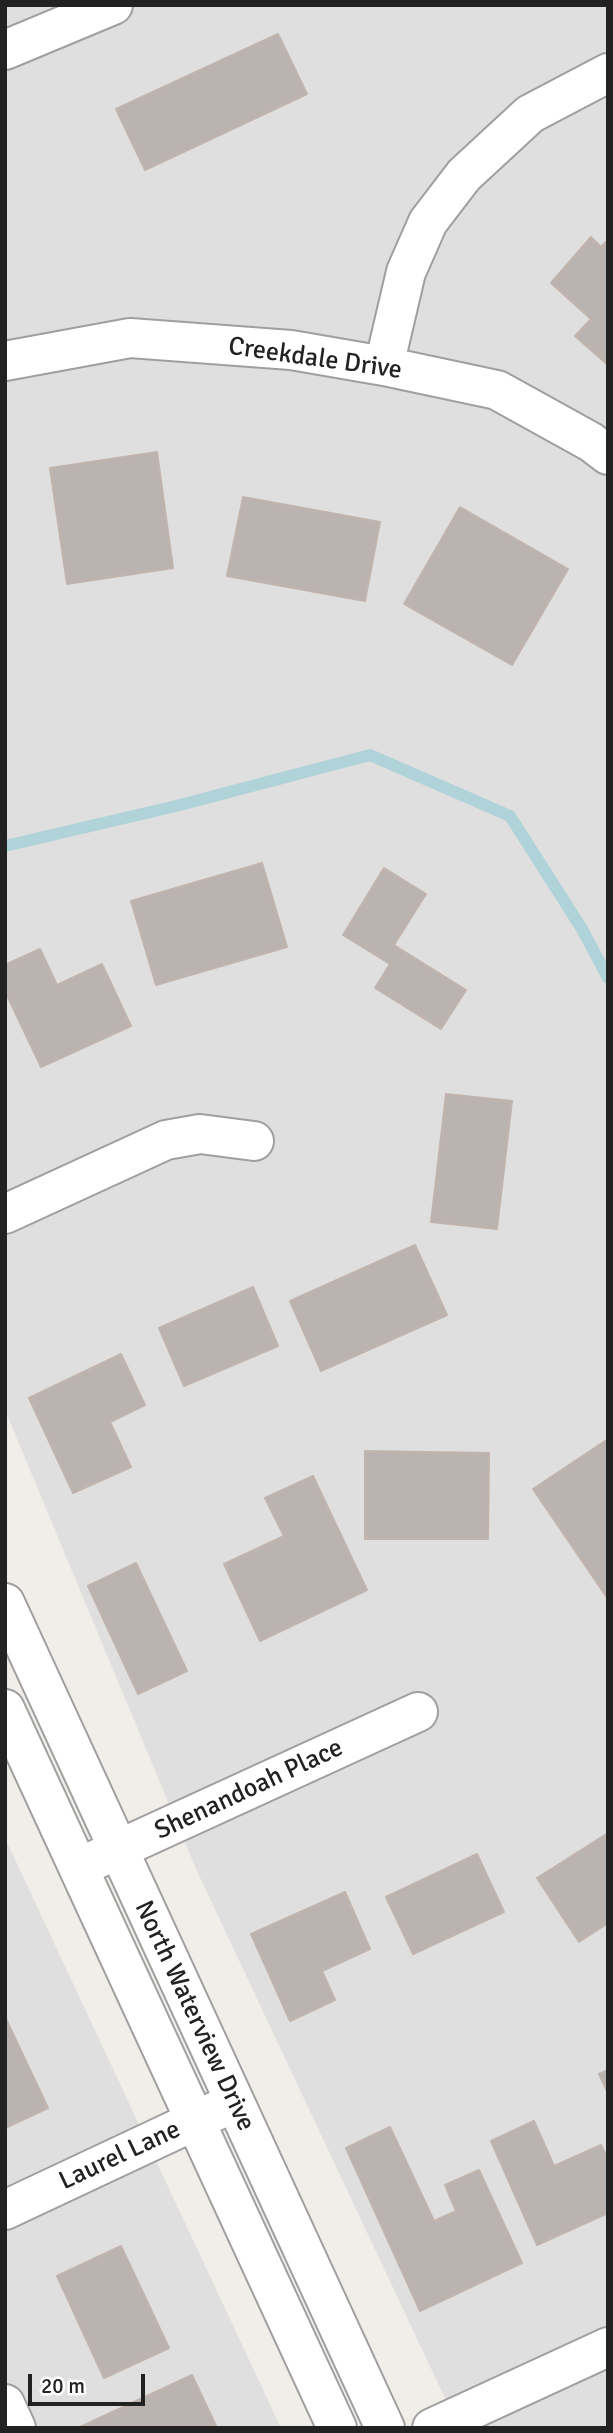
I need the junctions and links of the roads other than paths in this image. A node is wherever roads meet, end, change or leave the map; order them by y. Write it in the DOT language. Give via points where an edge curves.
graph roads {
  1 [pos="113,5"];
  2 [pos="5,50"];
  3 [pos="608,72"];
  4 [pos="5,361"];
  5 [pos="384,366"];
  6 [pos="608,455"];
  7 [pos="254,1141"];
  8 [pos="5,1214"];
  9 [pos="5,1603"];
  10 [pos="5,1709"];
  11 [pos="418,1713"];
  12 [pos="117,1850"];
  13 [pos="79,1868"];
  14 [pos="235,2102"];
  15 [pos="196,2120"];
  16 [pos="5,2210"];
  17 [pos="608,2347"];
  18 [pos="5,2404"];
  19 [pos="16,2428"];
  20 [pos="337,2428"];
  21 [pos="385,2428"];
  22 [pos="432,2428"];
  1 -- 2 [label="street"];
  3 -- 5 [label="street" via="530,114 464,175 428,222 406,272"];
  4 -- 5 [label="street, Creekdale Drive" via="130,338 290,351"];
  5 -- 6 [label="street, Creekdale Drive" via="497,390"];
  7 -- 8 [label="street" via="200,1134 166,1140"];
  9 -- 12 [label="street, North Waterview Drive"];
  10 -- 13 [label="street, North Waterview Drive"];
  11 -- 12 [label="street, Shenandoah Place"];
  12 -- 13 [label="street, Shenandoah Place"];
  12 -- 14 [label="street, North Waterview Drive"];
  13 -- 15 [label="street, North Waterview Drive"];
  14 -- 15 [label="street, Laurel Lane"];
  14 -- 21 [label="street, North Waterview Drive"];
  15 -- 16 [label="street, Laurel Lane"];
  15 -- 20 [label="street, North Waterview Drive"];
  17 -- 22 [label="street"];
  18 -- 19 [label="street"];
}
